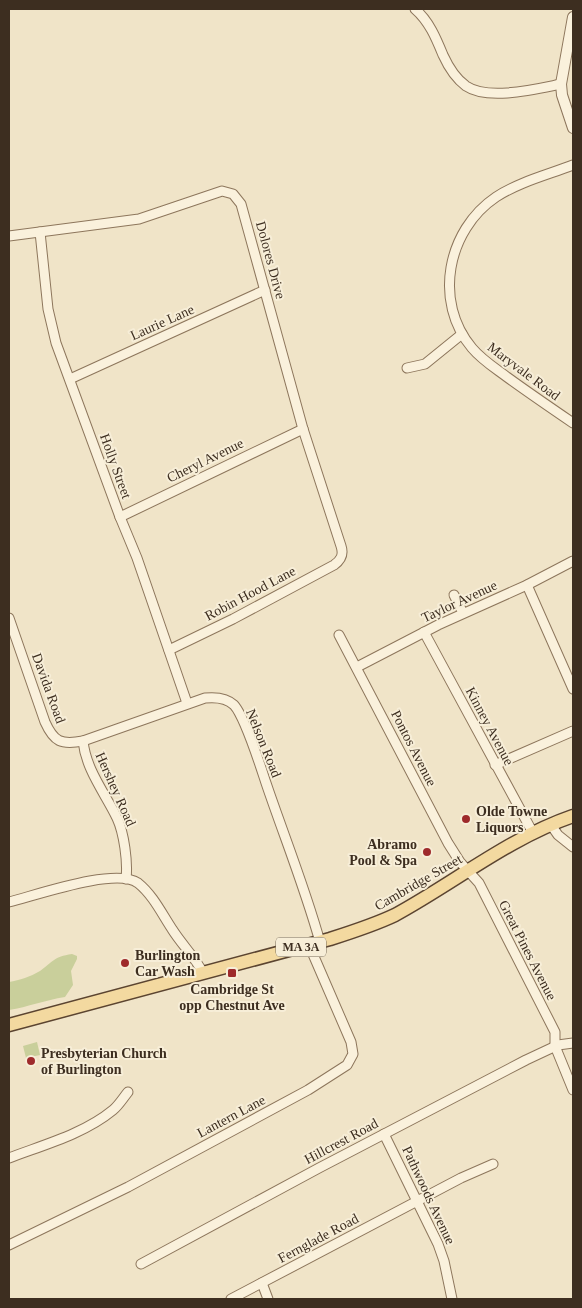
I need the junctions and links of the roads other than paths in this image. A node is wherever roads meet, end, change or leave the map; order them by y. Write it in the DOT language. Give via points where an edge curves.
graph roads {
  1 [pos="415,9"];
  2 [pos="573,17"];
  3 [pos="561,84"];
  4 [pos="573,128"];
  5 [pos="573,165"];
  6 [pos="40,232"];
  7 [pos="9,236"];
  8 [pos="265,290"];
  9 [pos="462,334"];
  10 [pos="407,368"];
  11 [pos="70,379"];
  12 [pos="573,423"];
  13 [pos="303,428"];
  14 [pos="120,517"];
  15 [pos="342,557"];
  16 [pos="573,561"];
  17 [pos="527,584"];
  18 [pos="454,595"];
  19 [pos="463,613"];
  20 [pos="9,618"];
  21 [pos="424,632"];
  22 [pos="339,635"];
  23 [pos="169,650"];
  24 [pos="357,666"];
  25 [pos="573,689"];
  26 [pos="187,703"];
  27 [pos="573,731"];
  28 [pos="83,741"];
  29 [pos="495,765"];
  30 [pos="573,816"];
  31 [pos="551,825"];
  32 [pos="533,833"];
  33 [pos="573,847"];
  34 [pos="468,871"];
  35 [pos="126,879"];
  36 [pos="9,902"];
  37 [pos="315,943"];
  38 [pos="203,973"];
  39 [pos="9,1025"];
  40 [pos="573,1043"];
  41 [pos="555,1046"];
  42 [pos="573,1090"];
  43 [pos="128,1092"];
  44 [pos="384,1134"];
  45 [pos="9,1158"];
  46 [pos="493,1164"];
  47 [pos="418,1201"];
  48 [pos="9,1245"];
  49 [pos="141,1264"];
  50 [pos="262,1283"];
  51 [pos="231,1299"];
  52 [pos="268,1299"];
  53 [pos="452,1299"];
  1 -- 3 [label="street" via="428,24 454,73 470,88 486,93"];
  2 -- 3 [label="street"];
  3 -- 4 [label="street"];
  5 -- 9 [label="street, Maryvale Road" via="503,193 482,208 466,228 453,256 449,286 454,315"];
  6 -- 7 [label="street, Dolores Drive"];
  6 -- 8 [label="street, Dolores Drive" via="139,219 218,192 229,192 241,204"];
  6 -- 11 [label="street, Holly Street" via="48,310"];
  8 -- 11 [label="street, Laurie Lane"];
  8 -- 13 [label="street, Dolores Drive"];
  9 -- 10 [label="street" via="426,364"];
  9 -- 12 [label="street, Maryvale Road" via="486,362"];
  11 -- 14 [label="street, Holly Street"];
  13 -- 14 [label="street, Cheryl Avenue"];
  13 -- 15 [label="street, Dolores Drive" via="342,546"];
  14 -- 23 [label="street, Holly Street"];
  15 -- 23 [label="street, Robin Hood Lane" via="334,565"];
  16 -- 17 [label="street, Taylor Avenue"];
  17 -- 19 [label="street, Taylor Avenue"];
  17 -- 25 [label="street"];
  18 -- 19 [label="street"];
  19 -- 21 [label="street, Taylor Avenue"];
  20 -- 28 [label="street, Davida Road" via="51,735 66,743"];
  21 -- 24 [label="street, Taylor Avenue"];
  21 -- 29 [label="street, Kinney Avenue"];
  22 -- 24 [label="street, Pontos Avenue"];
  23 -- 26 [label="street, Holly Street"];
  24 -- 34 [label="street, Pontos Avenue" via="448,843"];
  26 -- 28 [label="street, Nelson Road"];
  26 -- 37 [label="street, Nelson Road" via="220,698 232,704 240,714 293,859"];
  27 -- 29 [label="street"];
  28 -- 35 [label="street, Hershey Road" via="90,766 122,831"];
  29 -- 32 [label="street, Kinney Avenue"];
  30 -- 31 [label="main road, Cambridge Street / MA 3A"];
  31 -- 32 [label="main road, Cambridge Street / MA 3A"];
  31 -- 33 [label="street"];
  32 -- 34 [label="main road, Cambridge Street / MA 3A"];
  34 -- 37 [label="main road, Cambridge Street / MA 3A" via="387,918"];
  34 -- 41 [label="street, Great Pines Avenue" via="478,883 554,1032"];
  35 -- 36 [label="street" via="100,879"];
  35 -- 38 [label="street" via="135,881 147,892"];
  37 -- 38 [label="main road, Cambridge Street / MA 3A"];
  37 -- 48 [label="street, Lantern Lane" via="351,1042 353,1054 347,1065 308,1090 136,1182"];
  38 -- 39 [label="main road, Cambridge Street / MA 3A"];
  40 -- 41 [label="street, Hillcrest Road"];
  41 -- 42 [label="street, Great Pines Avenue"];
  41 -- 44 [label="street, Hillcrest Road"];
  43 -- 45 [label="street" via="113,1110 92,1124"];
  44 -- 47 [label="street, Pathwoods Avenue"];
  44 -- 49 [label="street, Hillcrest Road"];
  46 -- 47 [label="street, Fernglade Road"];
  47 -- 50 [label="street, Fernglade Road"];
  47 -- 53 [label="street, Pathwoods Avenue" via="441,1252"];
  50 -- 51 [label="street, Fernglade Road"];
  50 -- 52 [label="street"];
}
